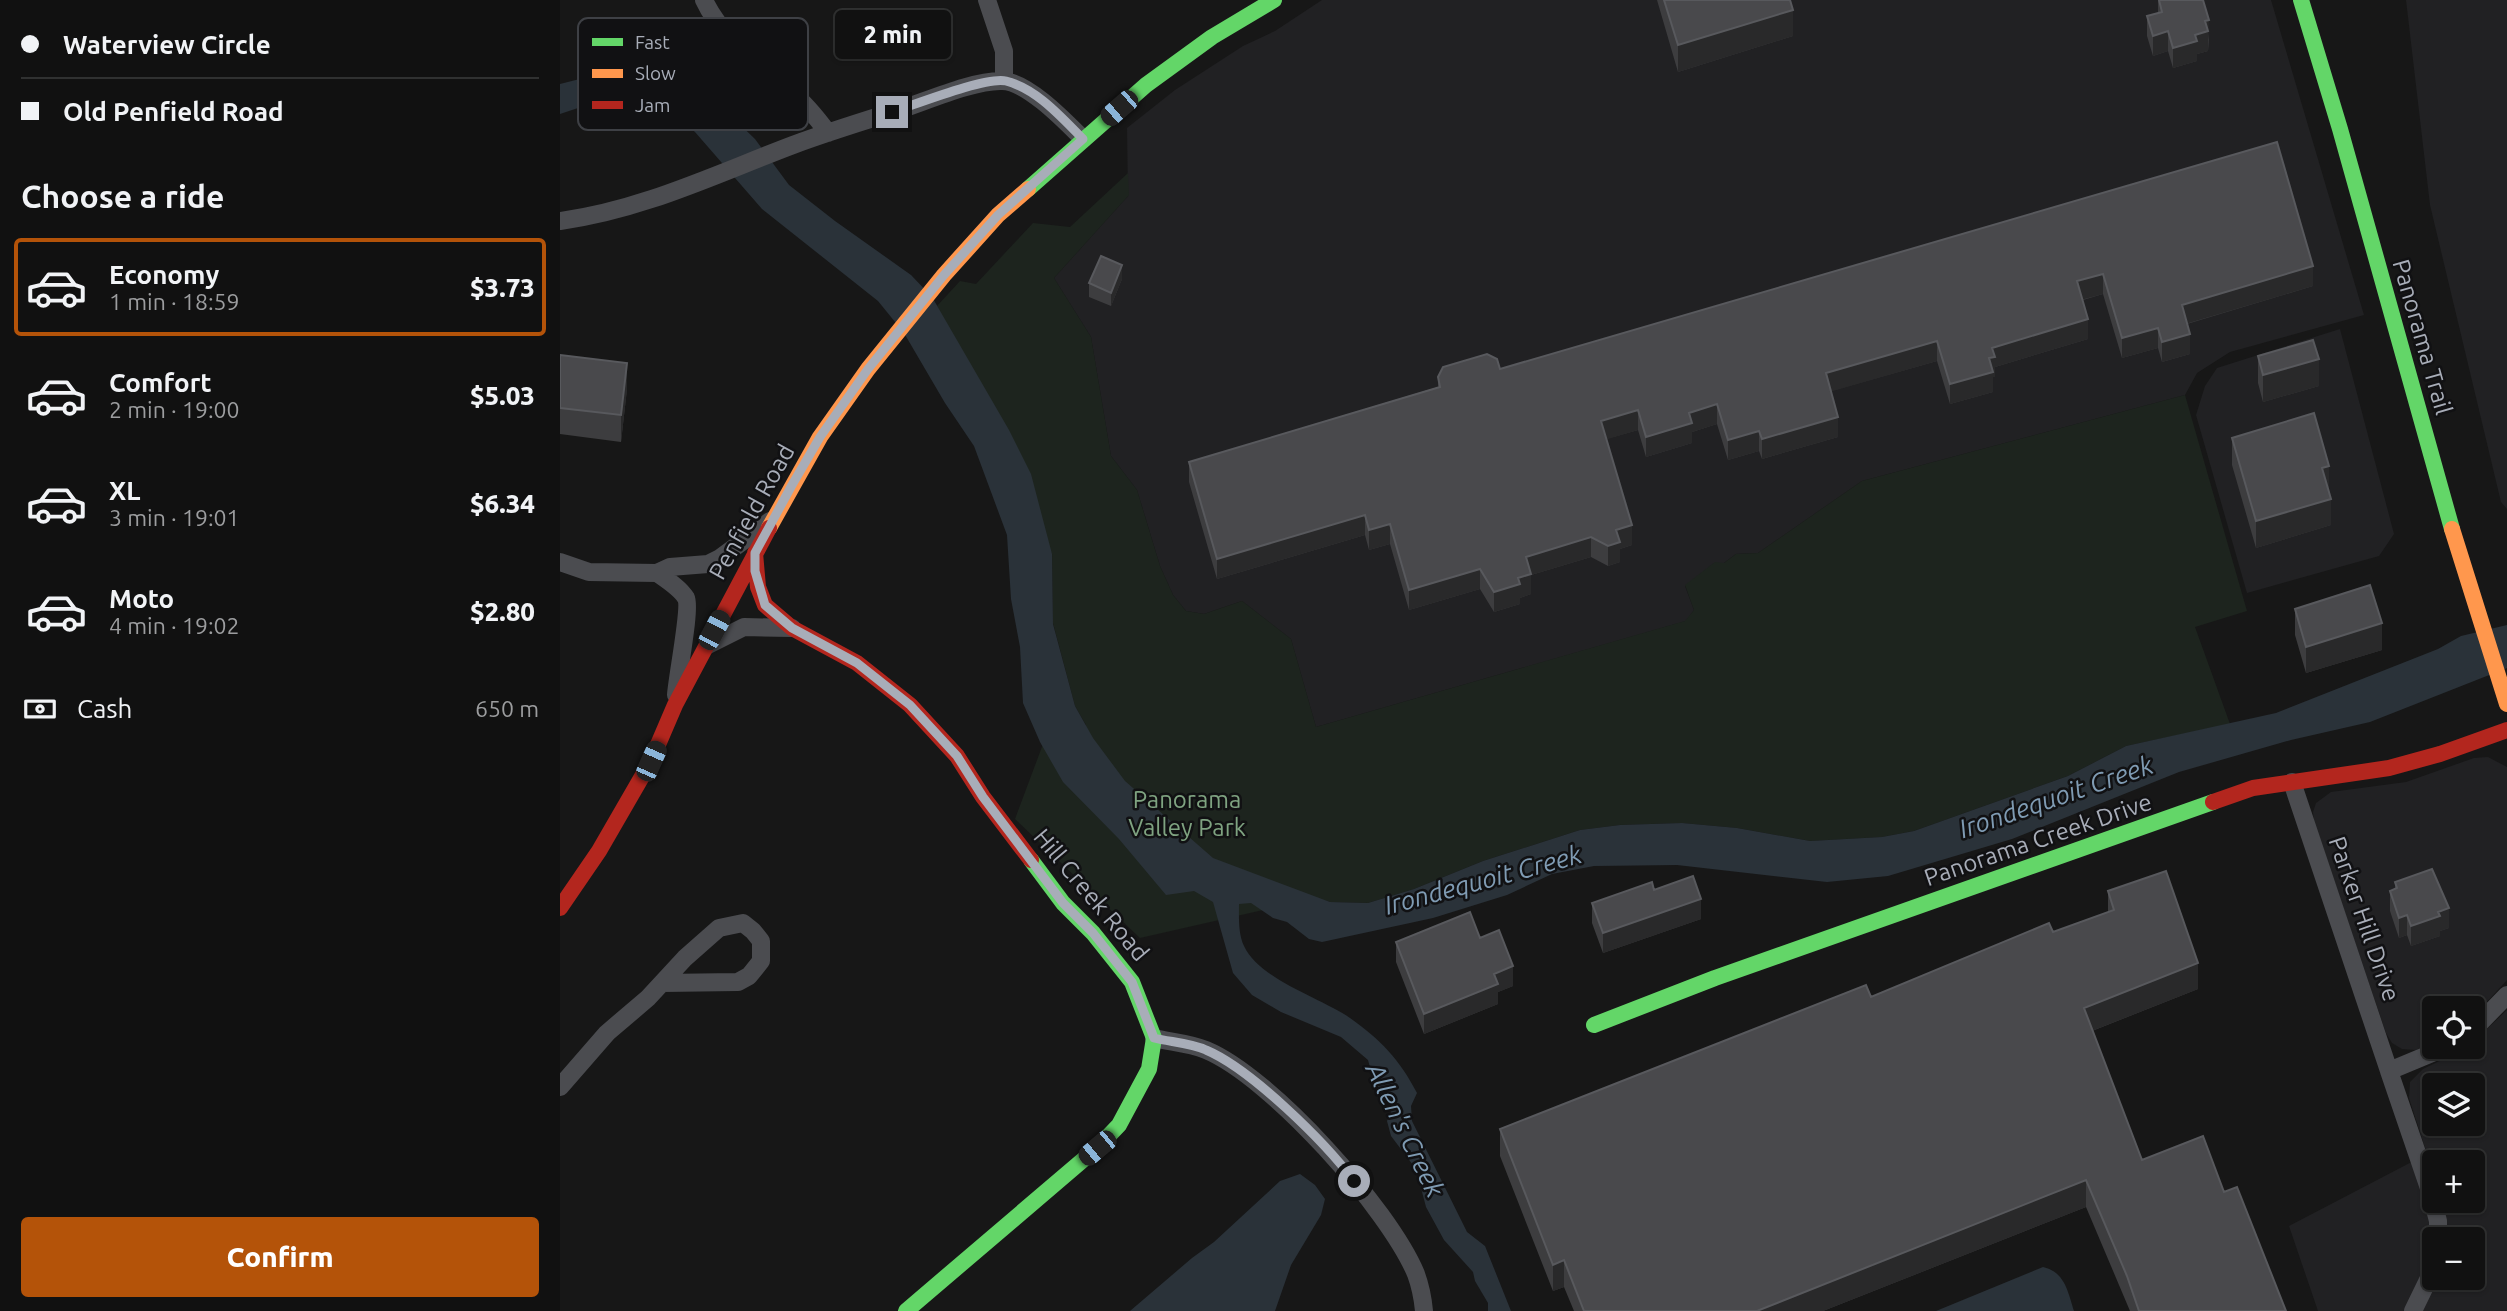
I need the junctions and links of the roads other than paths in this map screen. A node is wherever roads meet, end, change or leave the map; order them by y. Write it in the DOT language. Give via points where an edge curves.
graph roads {
  1 [pos="704,0"];
  2 [pos="988,0"];
  3 [pos="1274,0"];
  4 [pos="2301,0"];
  5 [pos="714,18"];
  6 [pos="1004,80"];
  7 [pos="808,107"];
  8 [pos="828,133"];
  9 [pos="1083,139"];
  10 [pos="560,222"];
  11 [pos="774,518"];
  12 [pos="755,553"];
  13 [pos="560,562"];
  14 [pos="657,573"];
  15 [pos="792,628"];
  16 [pos="705,647"];
  17 [pos="2507,704"];
  18 [pos="675,705"];
  19 [pos="2507,730"];
  20 [pos="2292,782"];
  21 [pos="560,908"];
  22 [pos="662,983"];
  23 [pos="2507,995"];
  24 [pos="2485,1018"];
  25 [pos="1594,1025"];
  26 [pos="1154,1038"];
  27 [pos="2422,1057"];
  28 [pos="2389,1070"];
  29 [pos="560,1087"];
  30 [pos="2438,1227"];
  31 [pos="2424,1290"];
  32 [pos="906,1311"];
  33 [pos="1424,1311"];
  34 [pos="2413,1311"];
  1 -- 5 [label="street"];
  2 -- 6 [label="street" via="1004,51"];
  3 -- 9 [label="street, Penfield Road" via="1146,85"];
  4 -- 17 [label="street, Panorama Trail"];
  6 -- 8 [label="street"];
  6 -- 9 [label="street" via="1045,102"];
  7 -- 8 [label="street"];
  8 -- 10 [label="street" via="641,203"];
  9 -- 11 [label="street, Penfield Road" via="998,215 944,275 820,437"];
  11 -- 12 [label="street, Penfield Road"];
  11 -- 14 [label="street" via="708,564 670,567"];
  12 -- 15 [label="street, Hill Creek Road" via="765,605"];
  12 -- 16 [label="street, Penfield Road"];
  13 -- 14 [label="street" via="589,572"];
  14 -- 18 [label="street" via="687,599"];
  15 -- 16 [label="street, Hill Creek Road" via="744,627"];
  15 -- 26 [label="street, Hill Creek Road" via="857,663 910,705 957,756 1063,903 1132,982"];
  16 -- 18 [label="street, Penfield Road"];
  18 -- 21 [label="street, Penfield Road" via="627,804"];
  19 -- 20 [label="street, Panorama Creek Drive" via="2389,768"];
  20 -- 25 [label="street, Panorama Creek Drive" via="2241,792 1728,973"];
  20 -- 28 [label="street, Parker Hill Drive"];
  22 -- 22 [label="street" via="719,928 743,923 761,941 761,961 750,976 738,982"];
  22 -- 29 [label="street" via="607,1033"];
  23 -- 24 [label="street"];
  26 -- 32 [label="street" via="1149,1069 1119,1125"];
  26 -- 33 [label="street" via="1205,1049 1235,1066 1339,1161 1397,1240 1416,1275"];
  27 -- 28 [label="street"];
  28 -- 30 [label="street, Parker Hill Drive"];
  31 -- 34 [label="street"];
}
